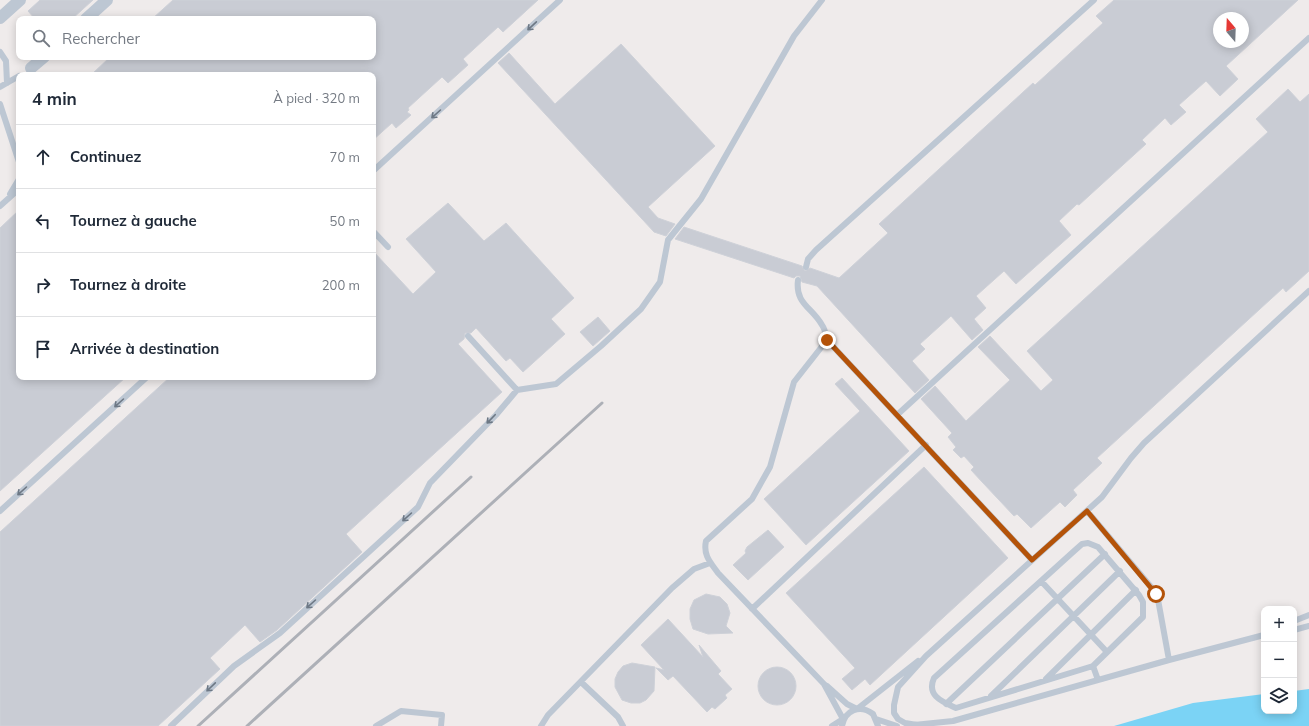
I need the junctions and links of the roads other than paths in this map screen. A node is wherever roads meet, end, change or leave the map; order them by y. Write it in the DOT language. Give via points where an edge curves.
graph roads {
  1 [pos="20,0"];
  2 [pos="107,0"];
  3 [pos="560,0"];
  4 [pos="822,0"];
  5 [pos="1094,0"];
  6 [pos="89,16"];
  7 [pos="0,18"];
  8 [pos="1309,38"];
  9 [pos="0,52"];
  10 [pos="41,60"];
  11 [pos="30,72"];
  12 [pos="16,77"];
  13 [pos="7,83"];
  14 [pos="0,88"];
  15 [pos="0,104"];
  16 [pos="16,153"];
  17 [pos="376,168"];
  18 [pos="16,184"];
  19 [pos="16,192"];
  20 [pos="8,199"];
  21 [pos="0,206"];
  22 [pos="376,234"];
  23 [pos="388,247"];
  24 [pos="806,267"];
  25 [pos="798,280"];
  26 [pos="1309,291"];
  27 [pos="468,336"];
  28 [pos="827,340"];
  29 [pos="144,380"];
  30 [pos="517,390"];
  31 [pos="897,415"];
  32 [pos="926,445"];
  33 [pos="0,511"];
  34 [pos="1087,511"];
  35 [pos="1105,554"];
  36 [pos="1032,560"];
  37 [pos="710,563"];
  38 [pos="1120,571"];
  39 [pos="1041,581"];
  40 [pos="1136,590"];
  41 [pos="1058,598"];
  42 [pos="752,609"];
  43 [pos="1309,615"];
  44 [pos="1073,616"];
  45 [pos="1297,620"];
  46 [pos="1309,626"];
  47 [pos="1297,629"];
  48 [pos="1090,634"];
  49 [pos="1261,636"];
  50 [pos="1107,652"];
  51 [pos="926,656"];
  52 [pos="1169,660"];
  53 [pos="1093,666"];
  54 [pos="1098,680"];
  55 [pos="1044,681"];
  56 [pos="581,682"];
  57 [pos="824,684"];
  58 [pos="989,698"];
  59 [pos="946,704"];
  60 [pos="956,708"];
  61 [pos="857,709"];
  62 [pos="876,719"];
  63 [pos="956,721"];
  64 [pos="843,723"];
  65 [pos="917,725"];
  66 [pos="171,726"];
  67 [pos="376,726"];
  68 [pos="442,726"];
  69 [pos="542,726"];
  70 [pos="623,726"];
  71 [pos="832,726"];
  72 [pos="878,726"];
  73 [pos="897,726"];
  74 [pos="903,726"];
  75 [pos="938,726"];
  1 -- 7 [label="street"];
  2 -- 6 [label="street"];
  3 -- 17 [label="lane, one-way"];
  4 -- 30 [label="lane" via="794,36 701,199 668,240 660,282 640,308 601,346 556,384"];
  5 -- 24 [label="lane" via="816,250 808,259"];
  8 -- 31 [label="lane"];
  9 -- 13 [label="lane" via="6,60"];
  10 -- 11 [label="street"];
  12 -- 13 [label="lane"];
  13 -- 14 [label="lane"];
  15 -- 16 [label="lane"];
  18 -- 20 [label="lane"];
  19 -- 20 [label="lane"];
  20 -- 21 [label="lane"];
  22 -- 23 [label="lane"];
  25 -- 28 [label="lane" via="797,292 823,326"];
  26 -- 34 [label="lane" via="1144,443 1102,497"];
  27 -- 30 [label="lane"];
  28 -- 31 [label="lane"];
  28 -- 37 [label="lane" via="794,382 770,467 752,499 706,541 704,550"];
  29 -- 33 [label="lane, one-way"];
  30 -- 66 [label="lane, one-way" via="430,483 418,508 280,633 234,666"];
  31 -- 32 [label="lane"];
  32 -- 36 [label="lane"];
  32 -- 42 [label="lane"];
  34 -- 36 [label="lane"];
  34 -- 52 [label="lane" via="1156,594"];
  35 -- 38 [label="lane"];
  35 -- 39 [label="lane" via="1098,547 1088,543 1082,544"];
  35 -- 41 [label="lane"];
  36 -- 51 [label="lane"];
  37 -- 42 [label="lane"];
  37 -- 56 [label="lane" via="694,569 672,588"];
  38 -- 40 [label="lane"];
  38 -- 44 [label="lane"];
  39 -- 41 [label="lane"];
  39 -- 59 [label="lane" via="934,678 932,690 939,700"];
  40 -- 48 [label="lane"];
  40 -- 50 [label="lane" via="1143,602 1143,617"];
  41 -- 44 [label="lane"];
  41 -- 59 [label="lane"];
  42 -- 57 [label="lane"];
  43 -- 45 [label="lane"];
  44 -- 48 [label="lane"];
  44 -- 58 [label="lane"];
  46 -- 47 [label="lane"];
  48 -- 50 [label="lane"];
  48 -- 55 [label="lane"];
  49 -- 52 [label="lane"];
  50 -- 53 [label="lane"];
  51 -- 61 [label="lane"];
  51 -- 65 [label="lane" via="898,687 894,705 894,713 898,719"];
  52 -- 54 [label="lane"];
  53 -- 54 [label="lane"];
  53 -- 55 [label="lane"];
  54 -- 63 [label="lane"];
  55 -- 58 [label="lane"];
  56 -- 69 [label="lane" via="548,715"];
  56 -- 70 [label="lane" via="618,717"];
  57 -- 61 [label="lane" via="847,704"];
  57 -- 64 [label="lane"];
  58 -- 60 [label="lane"];
  59 -- 60 [label="lane"];
  60 -- 63 [label="lane"];
  61 -- 62 [label="lane" via="868,710"];
  61 -- 64 [label="lane" via="851,711"];
  62 -- 72 [label="lane"];
  62 -- 73 [label="lane"];
  63 -- 65 [label="lane"];
  63 -- 75 [label="lane"];
  64 -- 71 [label="lane"];
  65 -- 74 [label="lane"];
  67 -- 68 [label="lane" via="401,711 442,715"];
}
